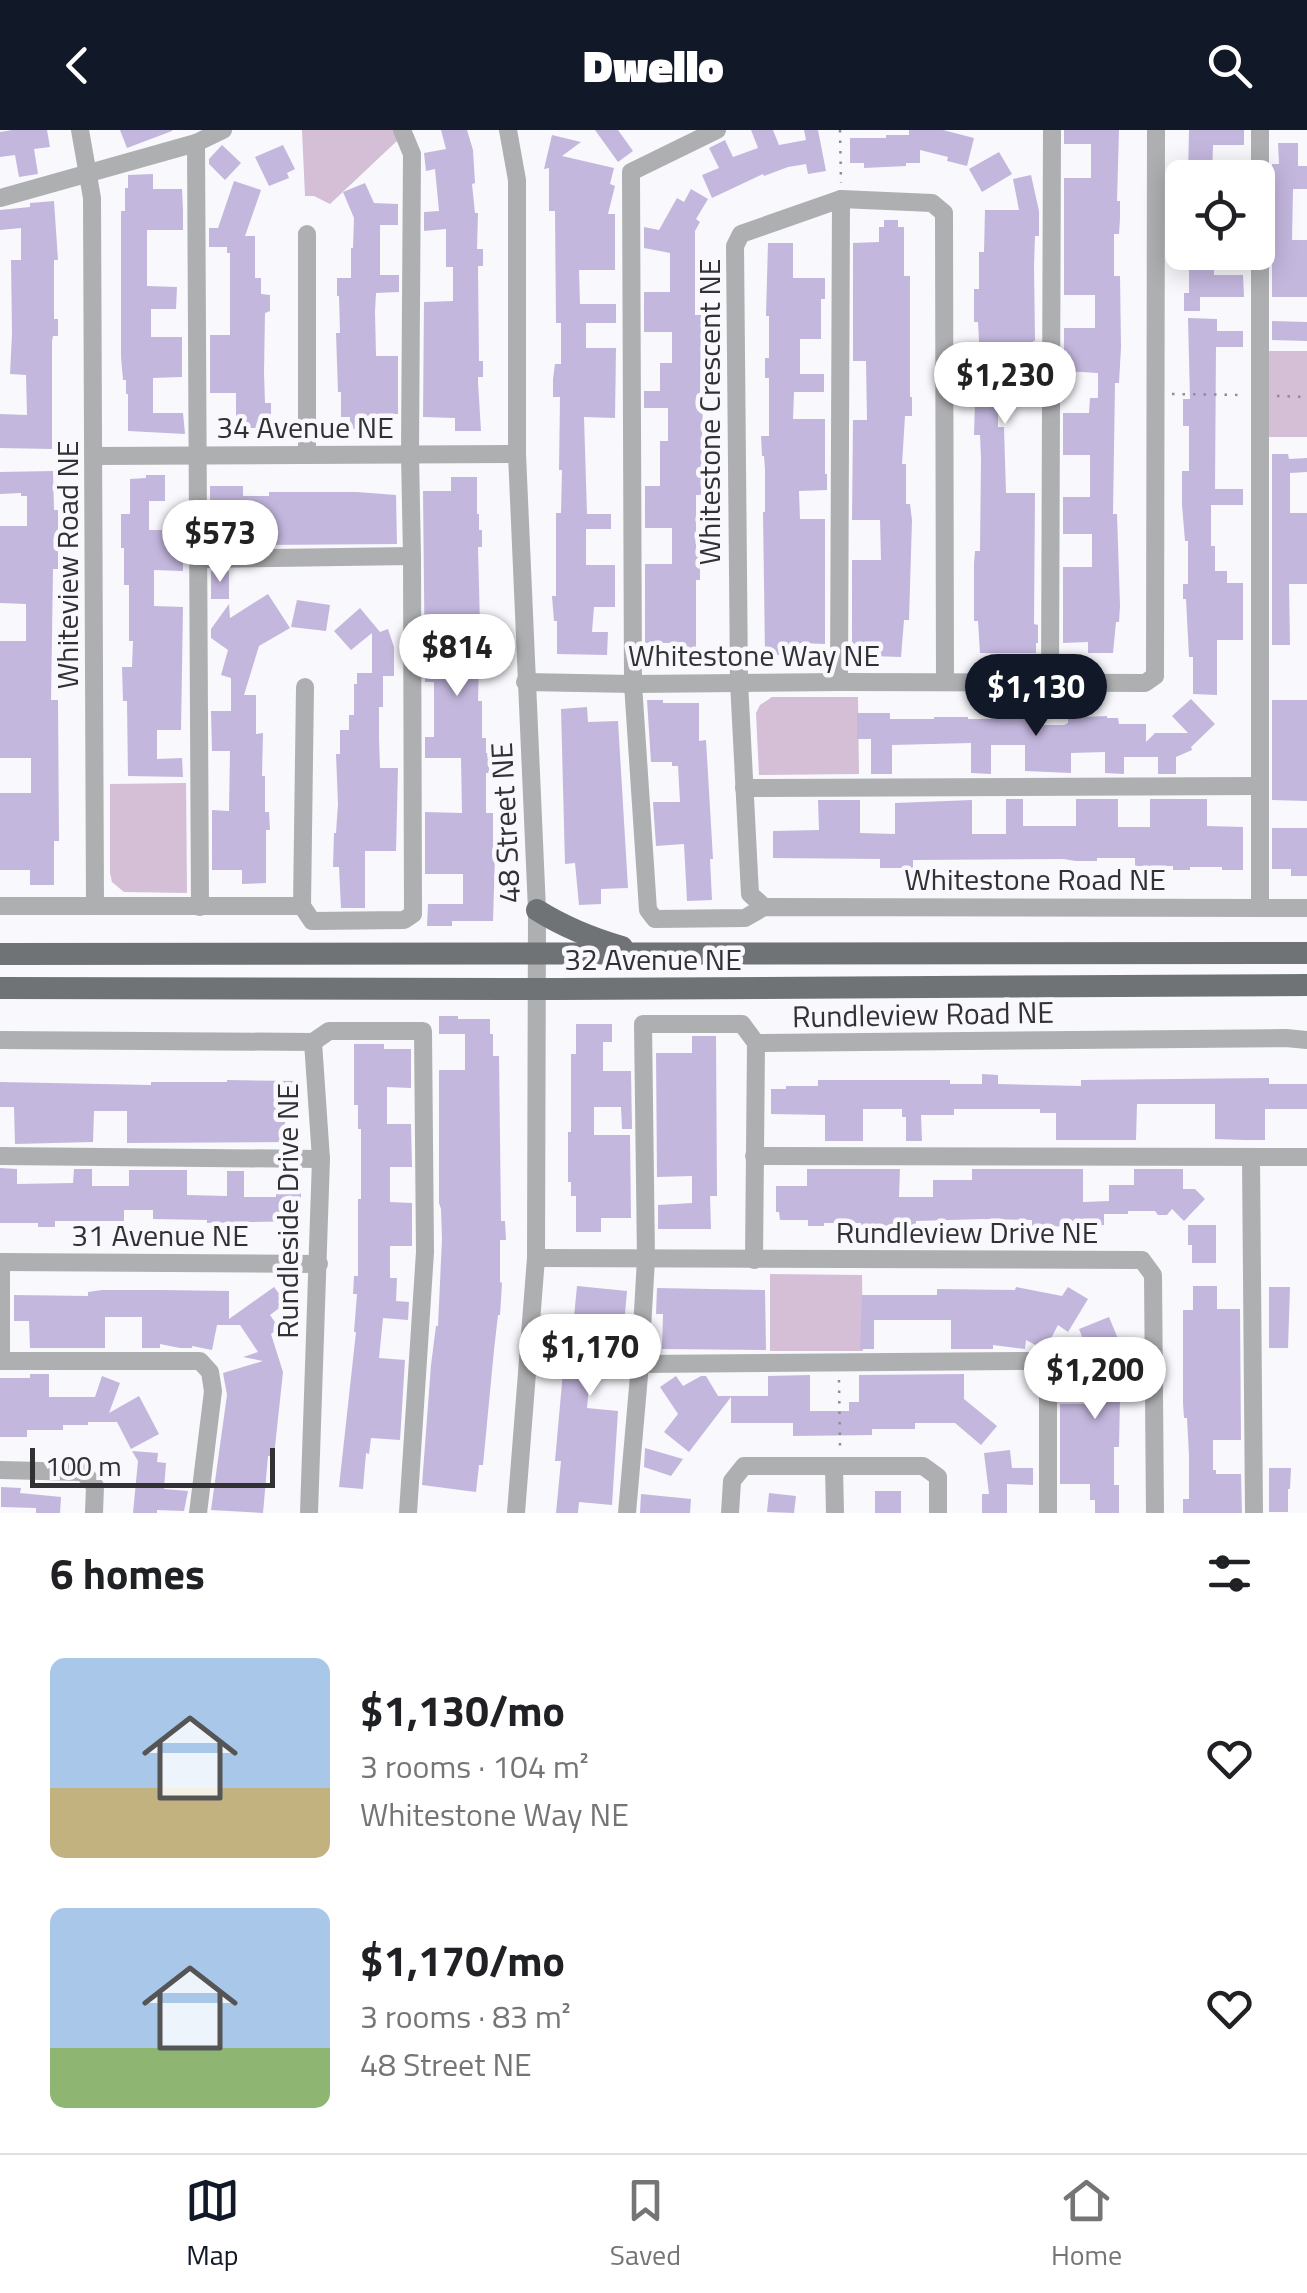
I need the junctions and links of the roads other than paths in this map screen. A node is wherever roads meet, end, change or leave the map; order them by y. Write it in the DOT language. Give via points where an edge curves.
graph roads {
  1 [pos="80,130"];
  2 [pos="223,130"];
  3 [pos="402,130"];
  4 [pos="508,130"];
  5 [pos="716,130"];
  6 [pos="1052,130"];
  7 [pos="1156,130"];
  8 [pos="1260,130"];
  9 [pos="196,143"];
  10 [pos="89,173"];
  11 [pos="0,198"];
  12 [pos="842,200"];
  13 [pos="306,234"];
  14 [pos="410,454"];
  15 [pos="517,454"];
  16 [pos="306,455"];
  17 [pos="94,456"];
  18 [pos="198,456"];
  19 [pos="412,556"];
  20 [pos="198,559"];
  21 [pos="525,682"];
  22 [pos="739,682"];
  23 [pos="839,682"];
  24 [pos="946,682"];
  25 [pos="633,684"];
  26 [pos="1050,684"];
  27 [pos="305,687"];
  28 [pos="1260,786"];
  29 [pos="744,788"];
  30 [pos="0,906"];
  31 [pos="95,906"];
  32 [pos="302,906"];
  33 [pos="200,907"];
  34 [pos="764,907"];
  35 [pos="1260,907"];
  36 [pos="1307,908"];
  37 [pos="537,910"];
  38 [pos="1307,953"];
  39 [pos="0,954"];
  40 [pos="536,954"];
  41 [pos="650,954"];
  42 [pos="1307,985"];
  43 [pos="0,988"];
  44 [pos="537,989"];
  45 [pos="0,1040"];
  46 [pos="1307,1040"];
  47 [pos="313,1042"];
  48 [pos="756,1043"];
  49 [pos="0,1156"];
  50 [pos="754,1156"];
  51 [pos="1251,1158"];
  52 [pos="1307,1158"];
  53 [pos="321,1159"];
  54 [pos="536,1258"];
  55 [pos="646,1259"];
  56 [pos="754,1260"];
  57 [pos="0,1262"];
  58 [pos="319,1264"];
  59 [pos="0,1361"];
  60 [pos="640,1364"];
  61 [pos="834,1467"];
  62 [pos="0,1470"];
  63 [pos="94,1513"];
  64 [pos="198,1513"];
  65 [pos="314,1513"];
  66 [pos="408,1513"];
  67 [pos="516,1513"];
  68 [pos="627,1513"];
  69 [pos="730,1513"];
  70 [pos="836,1513"];
  71 [pos="938,1513"];
  72 [pos="1048,1513"];
  73 [pos="1155,1513"];
  74 [pos="1254,1513"];
  1 -- 10 [label="street, Whiteview Road NE"];
  2 -- 9 [label="street"];
  3 -- 14 [label="street" via="412,154"];
  4 -- 15 [label="street, 48 Street NE" via="517,180"];
  5 -- 25 [label="street" via="631,172"];
  6 -- 26 [label="street"];
  7 -- 26 [label="street, Whitestone Way NE" via="1155,676 1145,683"];
  8 -- 28 [label="street"];
  9 -- 10 [label="street"];
  9 -- 18 [label="street"];
  10 -- 11 [label="street"];
  10 -- 17 [label="street, Whiteview Road NE"];
  12 -- 22 [label="street, Whitestone Crescent NE" via="740,234 735,246"];
  12 -- 23 [label="street"];
  12 -- 24 [label="street, Whitestone Crescent NE" via="932,203 944,213"];
  13 -- 16 [label="street"];
  14 -- 15 [label="street, 34 Avenue NE"];
  14 -- 16 [label="street, 34 Avenue NE"];
  14 -- 19 [label="street"];
  15 -- 21 [label="street, 48 Street NE"];
  16 -- 18 [label="street, 34 Avenue NE"];
  17 -- 18 [label="street, 34 Avenue NE"];
  17 -- 31 [label="street, Whiteview Road NE"];
  18 -- 20 [label="street"];
  19 -- 20 [label="street"];
  19 -- 32 [label="street" via="413,914 404,920 312,921"];
  20 -- 33 [label="street"];
  21 -- 25 [label="street, Whitestone Way NE"];
  21 -- 37 [label="street, 48 Street NE"];
  22 -- 23 [label="street, Whitestone Way NE"];
  22 -- 25 [label="street, Whitestone Way NE"];
  22 -- 29 [label="street, Whitestone Crescent NE"];
  23 -- 24 [label="street, Whitestone Way NE"];
  24 -- 26 [label="street, Whitestone Way NE"];
  25 -- 34 [label="street, Whitestone Road NE" via="648,910 655,919 745,918"];
  27 -- 32 [label="street"];
  28 -- 29 [label="street"];
  28 -- 35 [label="street"];
  29 -- 34 [label="street, Whitestone Crescent NE" via="750,894"];
  30 -- 31 [label="street"];
  31 -- 33 [label="street"];
  32 -- 33 [label="street"];
  34 -- 35 [label="street, Whitestone Road NE"];
  35 -- 36 [label="street, Whitestone Road NE"];
  37 -- 40 [label="street, 48 Street NE"];
  37 -- 41 [label="main road" via="599,940"];
  38 -- 41 [label="main road, 32 Avenue NE"];
  39 -- 40 [label="main road, 32 Avenue NE"];
  40 -- 41 [label="main road, 32 Avenue NE"];
  40 -- 44 [label="street, 48 Street NE"];
  42 -- 44 [label="main road, 32 Avenue NE"];
  43 -- 44 [label="main road, 32 Avenue NE"];
  44 -- 54 [label="street, 48 Street NE"];
  45 -- 47 [label="street, Rundleside Drive NE"];
  46 -- 48 [label="street, Rundleview Road NE"];
  47 -- 53 [label="street, Rundleside Drive NE"];
  47 -- 66 [label="street" via="329,1031 423,1031 425,1252"];
  48 -- 50 [label="street, Rundleview Road NE"];
  48 -- 55 [label="street" via="742,1024 642,1024"];
  49 -- 53 [label="street"];
  50 -- 51 [label="street"];
  50 -- 56 [label="street, Rundleview Road NE"];
  51 -- 52 [label="street"];
  51 -- 74 [label="street"];
  53 -- 58 [label="street, Rundleside Drive NE"];
  54 -- 55 [label="street, Rundleview Drive NE"];
  54 -- 67 [label="street, 48 Street NE"];
  55 -- 56 [label="street, Rundleview Drive NE"];
  55 -- 60 [label="street"];
  56 -- 73 [label="street, Rundleview Drive NE" via="1142,1260 1153,1275"];
  57 -- 58 [label="street, 31 Avenue NE"];
  57 -- 59 [label="street"];
  58 -- 65 [label="street, Rundleside Drive NE"];
  59 -- 64 [label="street" via="200,1361 213,1391"];
  60 -- 68 [label="street"];
  60 -- 72 [label="street" via="1028,1362 1048,1373"];
  61 -- 69 [label="street" via="744,1466 732,1481"];
  61 -- 70 [label="street"];
  61 -- 71 [label="street" via="923,1466 938,1477"];
  62 -- 63 [label="street" via="83,1472 94,1486"];
}
